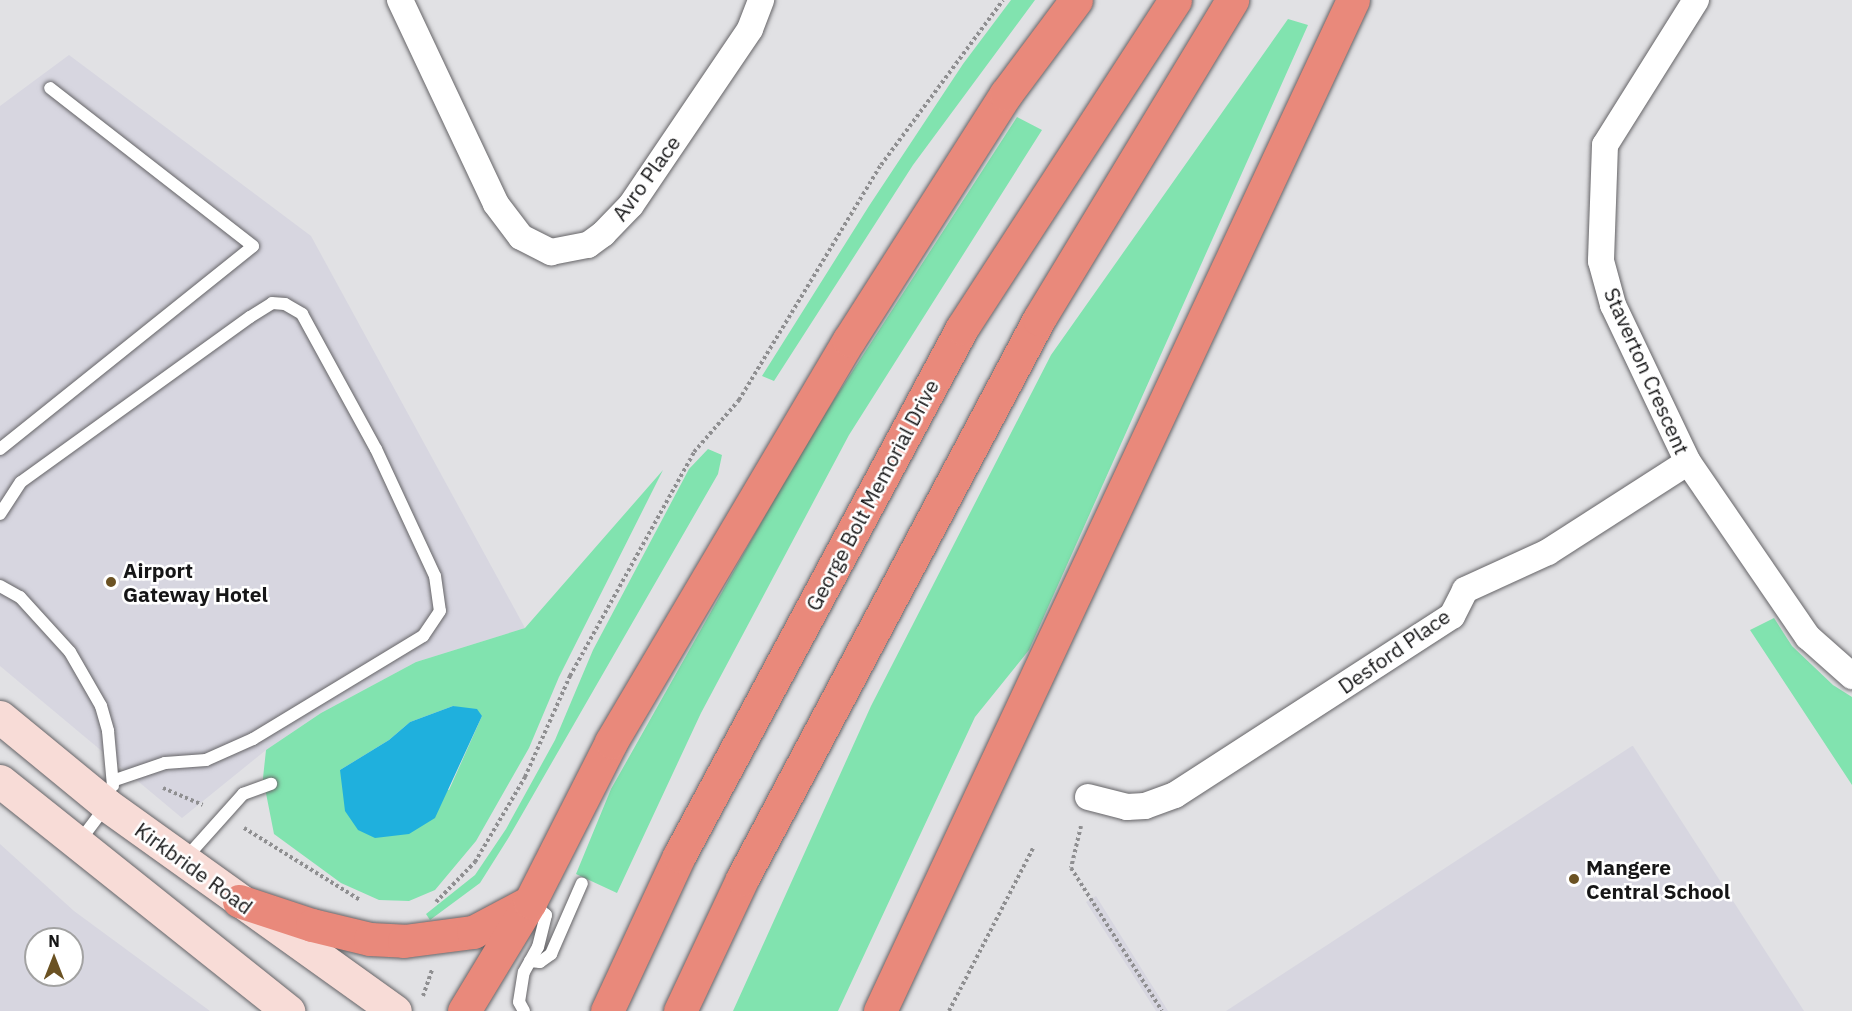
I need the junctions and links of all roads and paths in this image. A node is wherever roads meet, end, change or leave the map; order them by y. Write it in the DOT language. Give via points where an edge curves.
graph roads {
  1 [pos="400,0"];
  2 [pos="761,0"];
  3 [pos="1003,0"];
  4 [pos="1076,0"];
  5 [pos="1175,0"];
  6 [pos="1232,0"];
  7 [pos="1353,0"];
  8 [pos="1696,0"];
  9 [pos="50,88"];
  10 [pos="0,449"];
  11 [pos="1688,462"];
  12 [pos="0,514"];
  13 [pos="0,586"];
  14 [pos="1852,676"];
  15 [pos="0,717"];
  16 [pos="132,774"];
  17 [pos="0,781"];
  18 [pos="271,784"];
  19 [pos="111,792"];
  20 [pos="1088,797"];
  21 [pos="222,813"];
  22 [pos="77,844"];
  23 [pos="1033,848"];
  24 [pos="183,861"];
  25 [pos="582,883"];
  26 [pos="239,901"];
  27 [pos="530,902"];
  28 [pos="366,903"];
  29 [pos="432,903"];
  30 [pos="530,961"];
  31 [pos="431,967"];
  32 [pos="426,991"];
  33 [pos="288,1011"];
  34 [pos="395,1011"];
  35 [pos="464,1011"];
  36 [pos="524,1011"];
  37 [pos="607,1011"];
  38 [pos="680,1011"];
  39 [pos="880,1011"];
  40 [pos="949,1011"];
  41 [pos="1162,1011"];
  1 -- 2 [label="street, Avro Place" via="496,204 521,237 551,252 588,244 631,205 750,29"];
  3 -- 29 [label="path" via="881,165 739,400 694,452 570,676 525,777 475,862"];
  4 -- 27 [label="highway" via="1006,94 849,340 611,742"];
  5 -- 37 [label="highway, George Bolt Memorial Drive" via="962,328 680,856"];
  6 -- 38 [label="highway" via="1039,319 742,879"];
  7 -- 39 [label="highway"];
  8 -- 11 [label="street, Staverton Crescent" via="1605,145 1601,212 1601,261 1612,305"];
  9 -- 10 [label="lane" via="253,246"];
  11 -- 14 [label="street, Staverton Crescent" via="1808,637"];
  11 -- 20 [label="street, Desford Place" via="1548,552 1465,590 1452,616 1175,795 1145,806 1127,807"];
  12 -- 16 [label="lane" via="21,482 272,303 285,304 302,314 376,449 440,595 440,611 423,636 253,739 206,760 165,763"];
  13 -- 19 [label="lane" via="20,597 70,652 101,706"];
  15 -- 19 [label="main road, Kirkbride Road"];
  16 -- 19 [label="lane"];
  16 -- 21 [label="path"];
  17 -- 22 [label="main road"];
  18 -- 21 [label="lane" via="250,788"];
  19 -- 22 [label="lane"];
  19 -- 24 [label="main road, Kirkbride Road"];
  20 -- 41 [label="path" via="1071,868"];
  21 -- 24 [label="lane"];
  21 -- 28 [label="path"];
  22 -- 33 [label="main road"];
  23 -- 40 [label="path"];
  24 -- 26 [label="main road, Kirkbride Road"];
  25 -- 30 [label="lane" via="551,954 540,962"];
  26 -- 27 [label="highway" via="347,934 404,941 472,932"];
  26 -- 34 [label="main road, Kirkbride Road"];
  27 -- 30 [label="lane" via="546,915"];
  27 -- 35 [label="highway"];
  30 -- 36 [label="lane" via="520,990"];
  31 -- 32 [label="path" via="433,975"];
}
